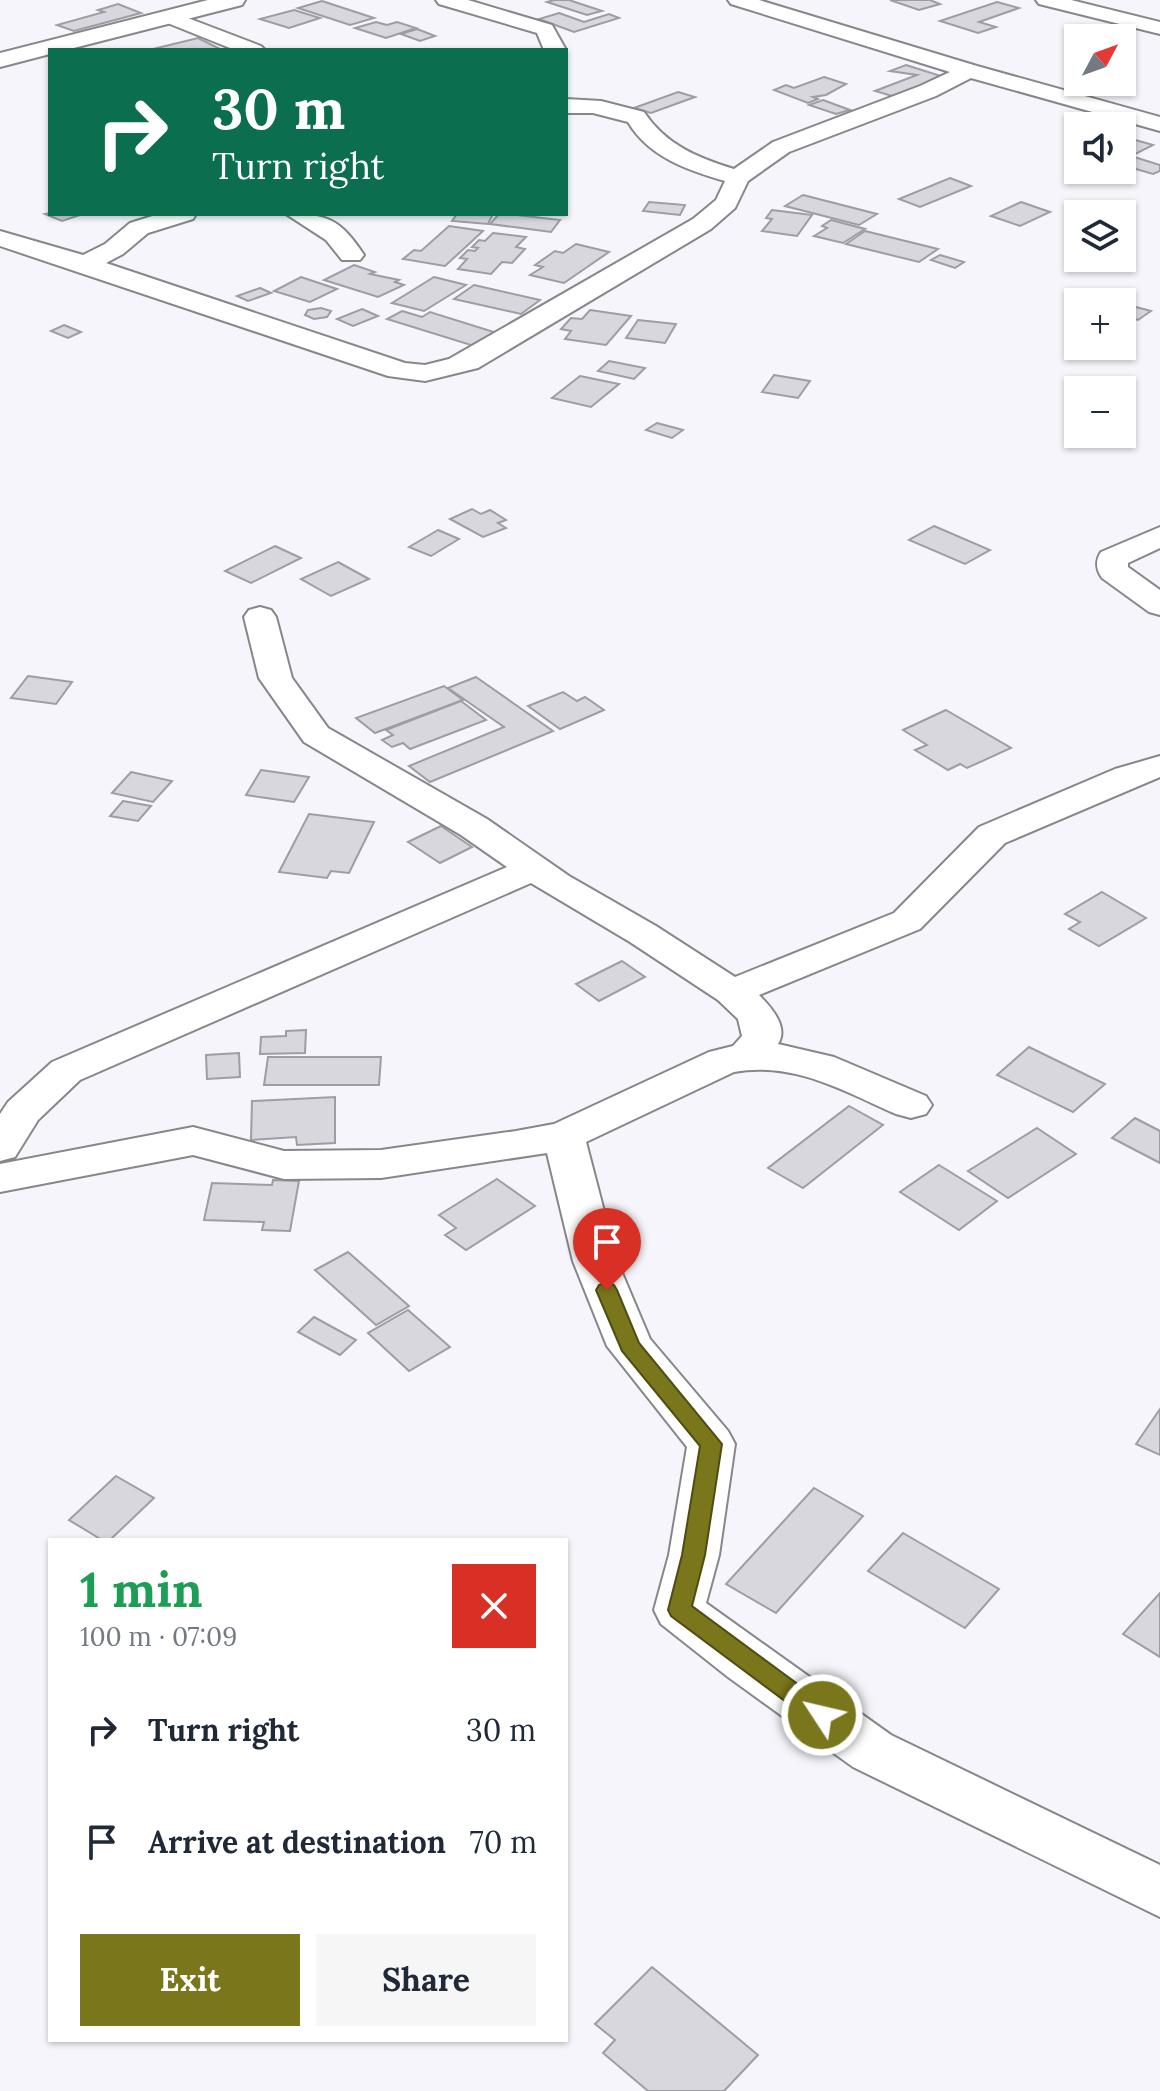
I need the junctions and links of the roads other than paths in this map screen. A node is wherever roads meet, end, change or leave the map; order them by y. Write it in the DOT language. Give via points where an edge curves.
graph roads {
  1 [pos="234,0"];
  2 [pos="446,0"];
  3 [pos="738,0"];
  4 [pos="1046,0"];
  5 [pos="172,18"];
  6 [pos="1160,28"];
  7 [pos="48,48"];
  8 [pos="49,48"];
  9 [pos="249,48"];
  10 [pos="554,48"];
  11 [pos="0,60"];
  12 [pos="969,71"];
  13 [pos="568,106"];
  14 [pos="1160,124"];
  15 [pos="738,177"];
  16 [pos="178,216"];
  17 [pos="304,216"];
  18 [pos="0,238"];
  19 [pos="351,255"];
  20 [pos="85,264"];
  21 [pos="1160,536"];
  22 [pos="1160,605"];
  23 [pos="260,617"];
  24 [pos="1143,771"];
  25 [pos="1160,792"];
  26 [pos="533,869"];
  27 [pos="732,992"];
  28 [pos="748,1054"];
  29 [pos="911,1105"];
  30 [pos="564,1136"];
  31 [pos="0,1147"];
  32 [pos="0,1178"];
  33 [pos="1160,1892"];
  1 -- 5 [label="street"];
  2 -- 10 [label="street" via="545,29"];
  3 -- 12 [label="street"];
  4 -- 6 [label="street"];
  5 -- 8 [label="street"];
  5 -- 9 [label="street"];
  7 -- 11 [label="street"];
  12 -- 14 [label="street"];
  12 -- 15 [label="street" via="781,147"];
  13 -- 15 [label="street" via="610,108 636,117 642,130 662,146 701,167"];
  15 -- 20 [label="street" via="726,203 702,224 468,362 434,374 398,370"];
  16 -- 20 [label="street" via="139,228"];
  17 -- 19 [label="street" via="320,222"];
  18 -- 20 [label="street"];
  21 -- 22 [label="street" via="1112,559 1113,571"];
  23 -- 26 [label="street" via="276,678 316,735 474,827"];
  24 -- 25 [label="street"];
  24 -- 27 [label="street" via="992,835 907,921"];
  26 -- 27 [label="street"];
  26 -- 31 [label="street" via="66,1071 23,1111"];
  27 -- 28 [label="street" via="761,1025 762,1038"];
  28 -- 29 [label="street" via="770,1053 817,1065"];
  28 -- 30 [label="street"];
  30 -- 32 [label="street" via="381,1164 284,1165 193,1141"];
  30 -- 33 [label="street" via="595,1261 630,1346 711,1444 694,1555 679,1610 872,1751"];
}
